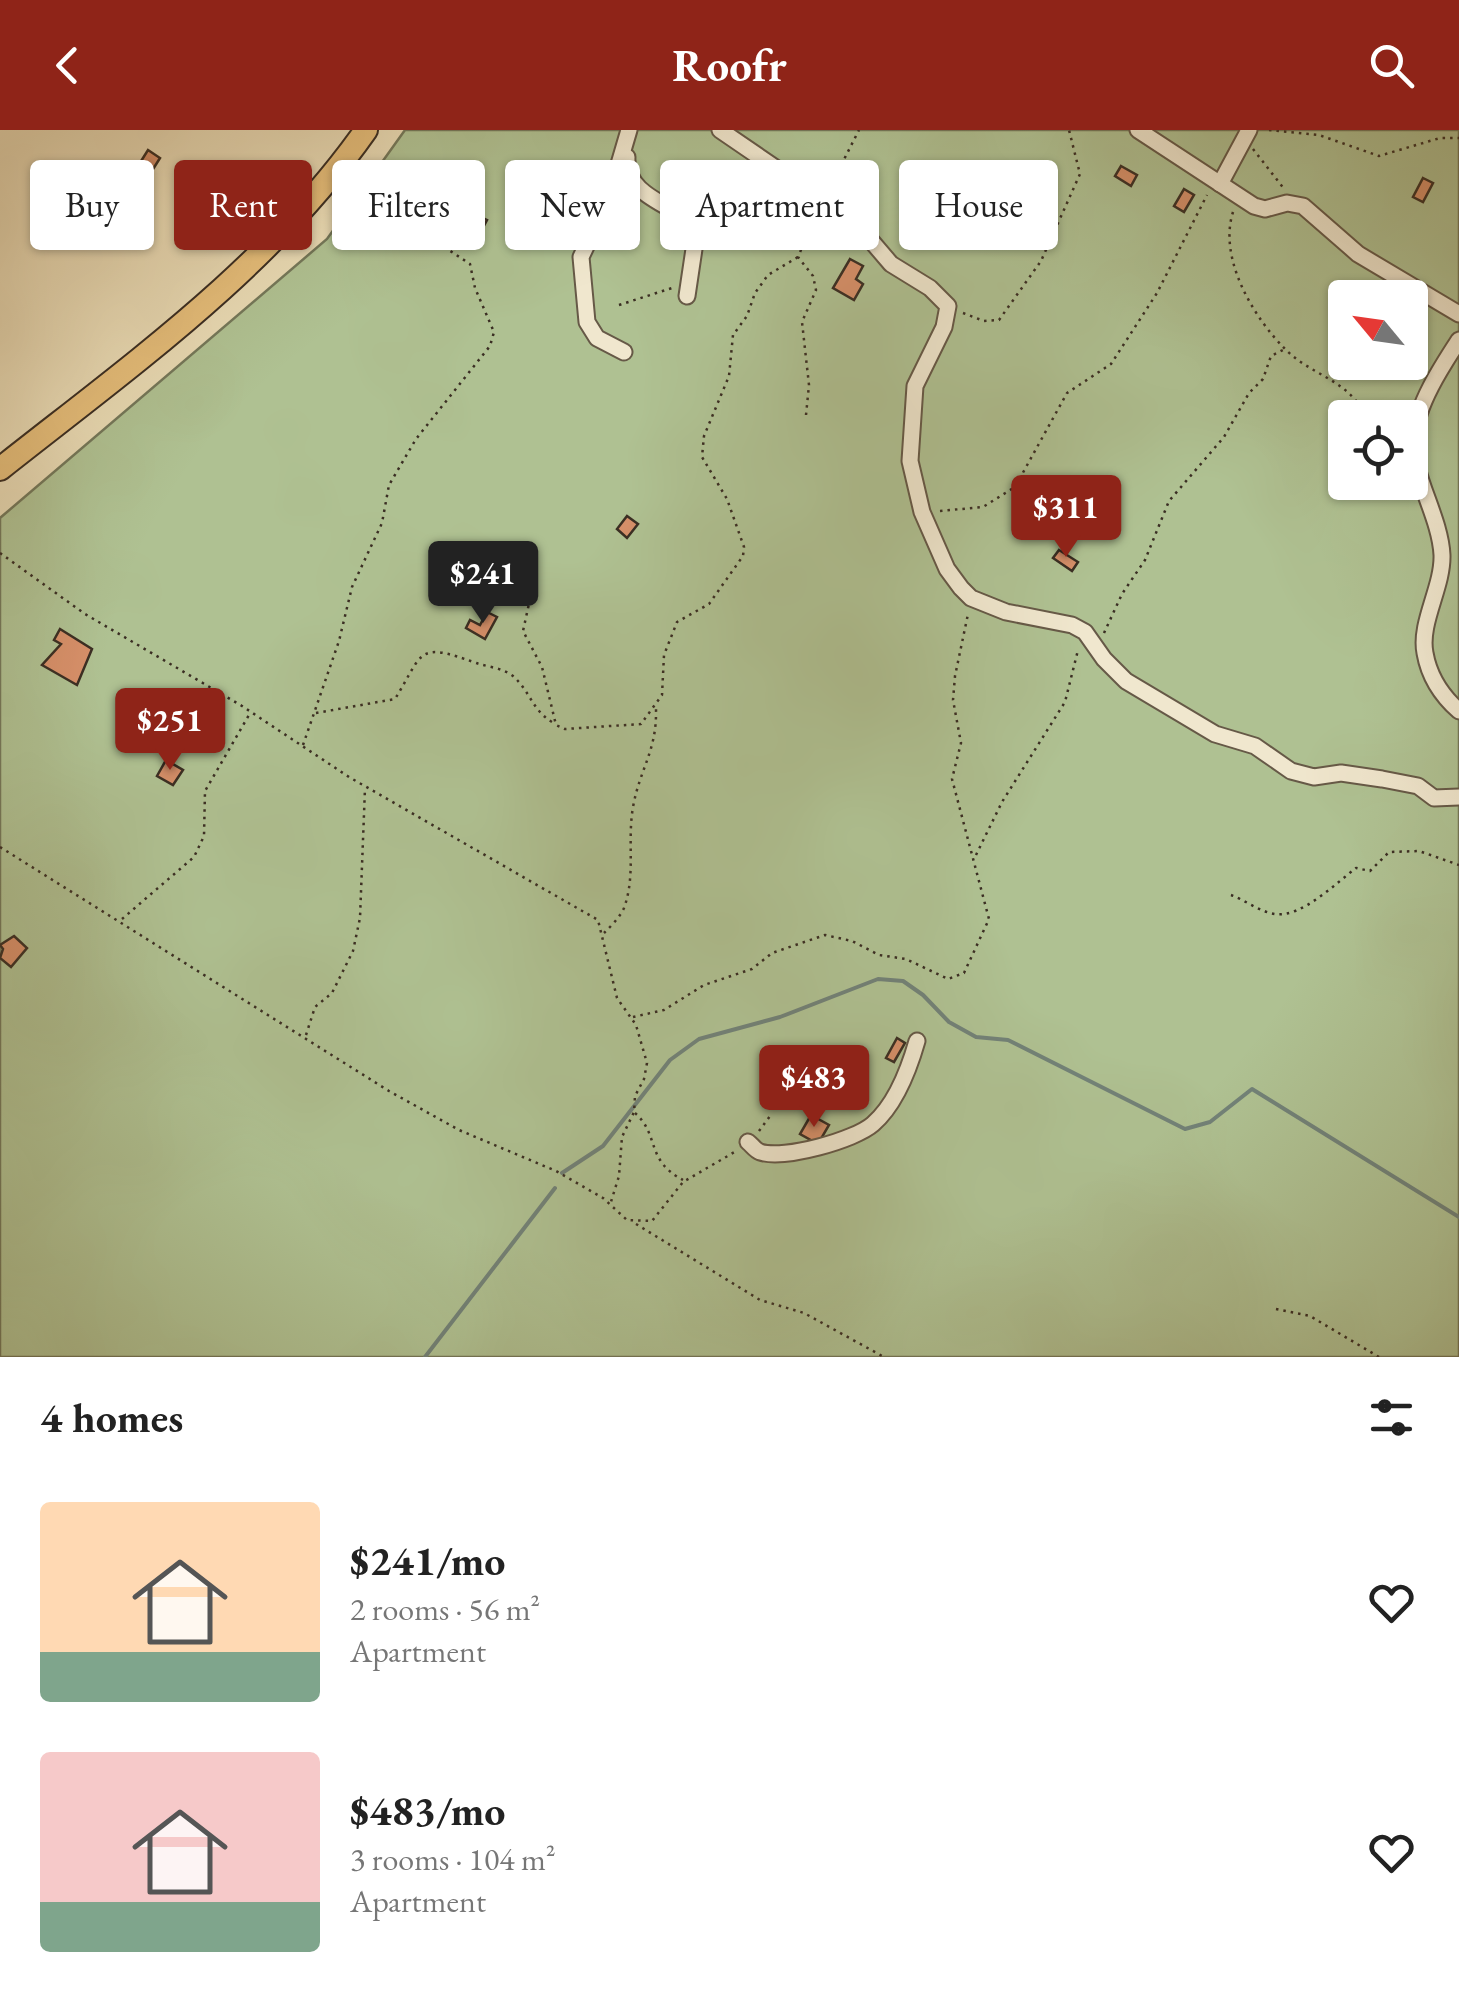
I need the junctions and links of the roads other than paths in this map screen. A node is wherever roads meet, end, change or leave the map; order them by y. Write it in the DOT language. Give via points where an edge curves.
graph roads {
  1 [pos="366,130"];
  2 [pos="720,130"];
  3 [pos="1138,130"];
  4 [pos="1246,131"];
  5 [pos="628,134"];
  6 [pos="1218,182"];
  7 [pos="690,288"];
  8 [pos="1459,314"];
  9 [pos="1459,340"];
  10 [pos="624,352"];
  11 [pos="0,470"];
  12 [pos="1459,711"];
  13 [pos="1459,797"];
  14 [pos="917,1041"];
  15 [pos="748,1142"];
  1 -- 11 [label="main road" via="281,233 208,303"];
  2 -- 13 [label="street" via="856,222 890,264 948,306 915,386 910,461 922,512 947,568 971,598 1085,632 1126,682 1291,771 1382,779 1418,786 1434,798"];
  3 -- 6 [label="street"];
  4 -- 6 [label="street"];
  5 -- 7 [label="street" via="626,173 633,186 688,219 694,250"];
  5 -- 10 [label="street" via="581,258 586,322 597,338"];
  6 -- 8 [label="street" via="1262,208 1296,203 1358,254"];
  9 -- 12 [label="street" via="1413,440 1442,561 1423,648 1429,672"];
  14 -- 15 [label="street" via="910,1066 872,1125 802,1150 760,1152"];
}
